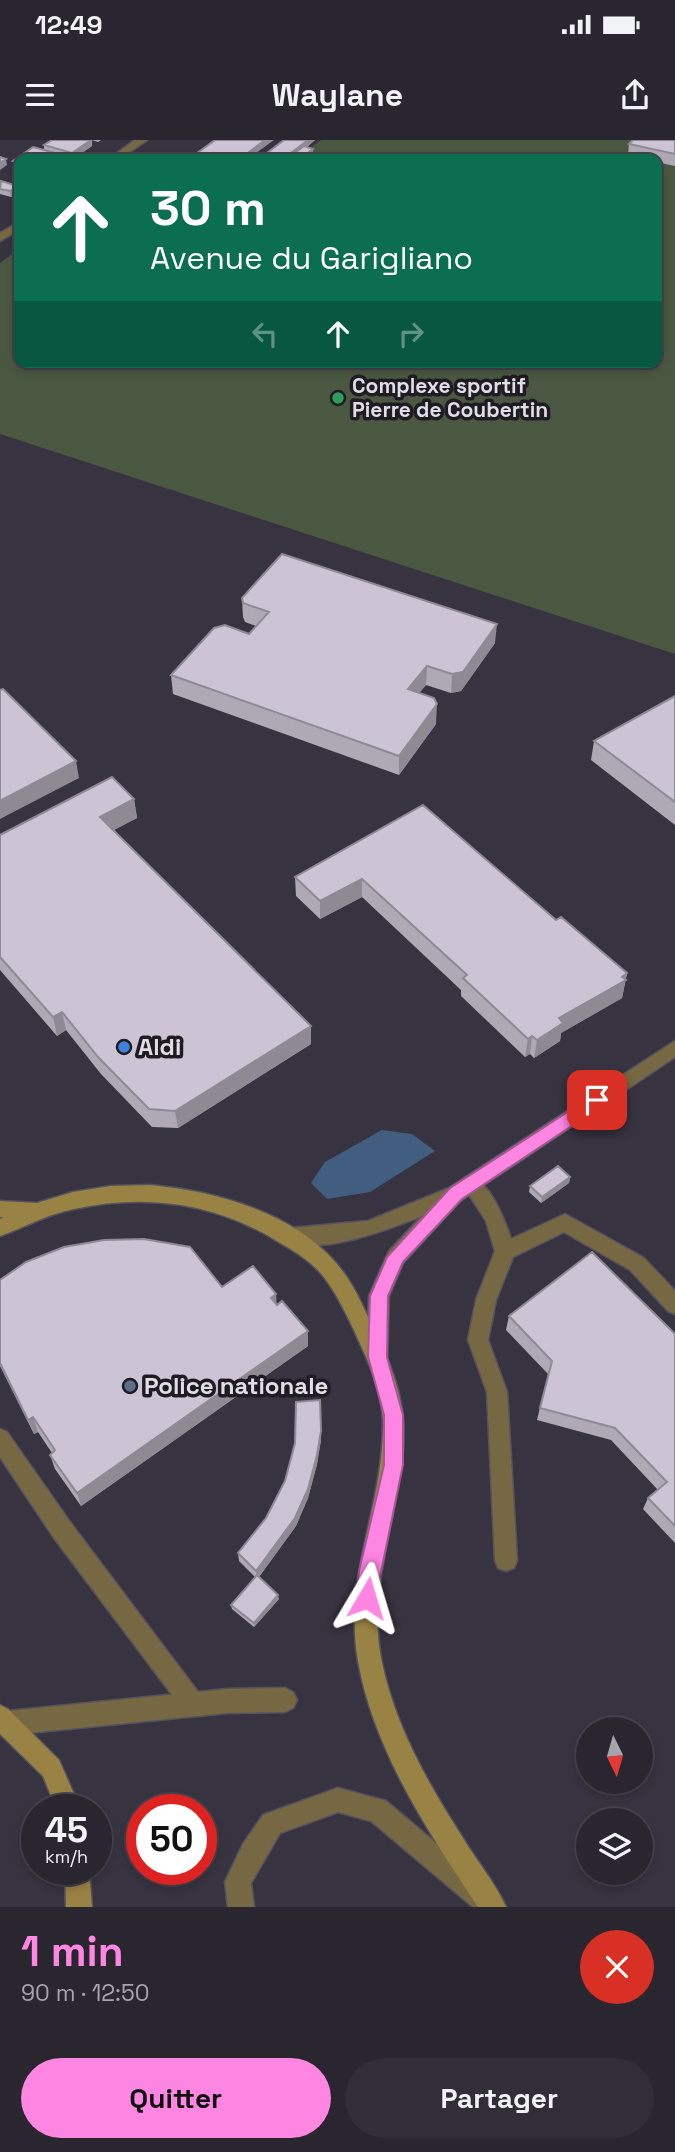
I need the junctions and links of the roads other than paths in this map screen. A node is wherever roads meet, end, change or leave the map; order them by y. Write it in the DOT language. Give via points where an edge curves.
graph roads {
  1 [pos="142,140"];
  2 [pos="121,154"];
  3 [pos="675,1048"];
  4 [pos="463,1189"];
  5 [pos="0,1209"];
  6 [pos="37,1209"];
  7 [pos="0,1227"];
  8 [pos="286,1235"];
  9 [pos="505,1251"];
  10 [pos="675,1305"];
  11 [pos="377,1357"];
  12 [pos="0,1438"];
  13 [pos="506,1560"];
  14 [pos="285,1700"];
  15 [pos="193,1704"];
  16 [pos="4,1720"];
  17 [pos="62,1794"];
  18 [pos="78,1885"];
  19 [pos="79,1907"];
  20 [pos="241,1907"];
  21 [pos="493,1907"];
  1 -- 2 [label="street"];
  3 -- 4 [label="street"];
  4 -- 8 [label="street" via="369,1229"];
  4 -- 9 [label="street" via="495,1218"];
  4 -- 11 [label="street" via="396,1257 379,1296"];
  5 -- 6 [label="main road"];
  6 -- 7 [label="main road"];
  6 -- 8 [label="main road" via="109,1194 188,1196 237,1209"];
  8 -- 11 [label="main road" via="335,1275"];
  9 -- 10 [label="street" via="565,1222 637,1264"];
  9 -- 13 [label="street" via="486,1300 478,1340 497,1392"];
  11 -- 21 [label="main road" via="393,1415 394,1465 369,1571 364,1625 375,1680 421,1792"];
  12 -- 15 [label="street" via="61,1530"];
  14 -- 15 [label="street"];
  15 -- 16 [label="street"];
  16 -- 17 [label="main road" via="51,1768"];
  18 -- 19 [label="main road"];
  20 -- 21 [label="street" via="238,1882 272,1825 338,1800 377,1810"];
}
